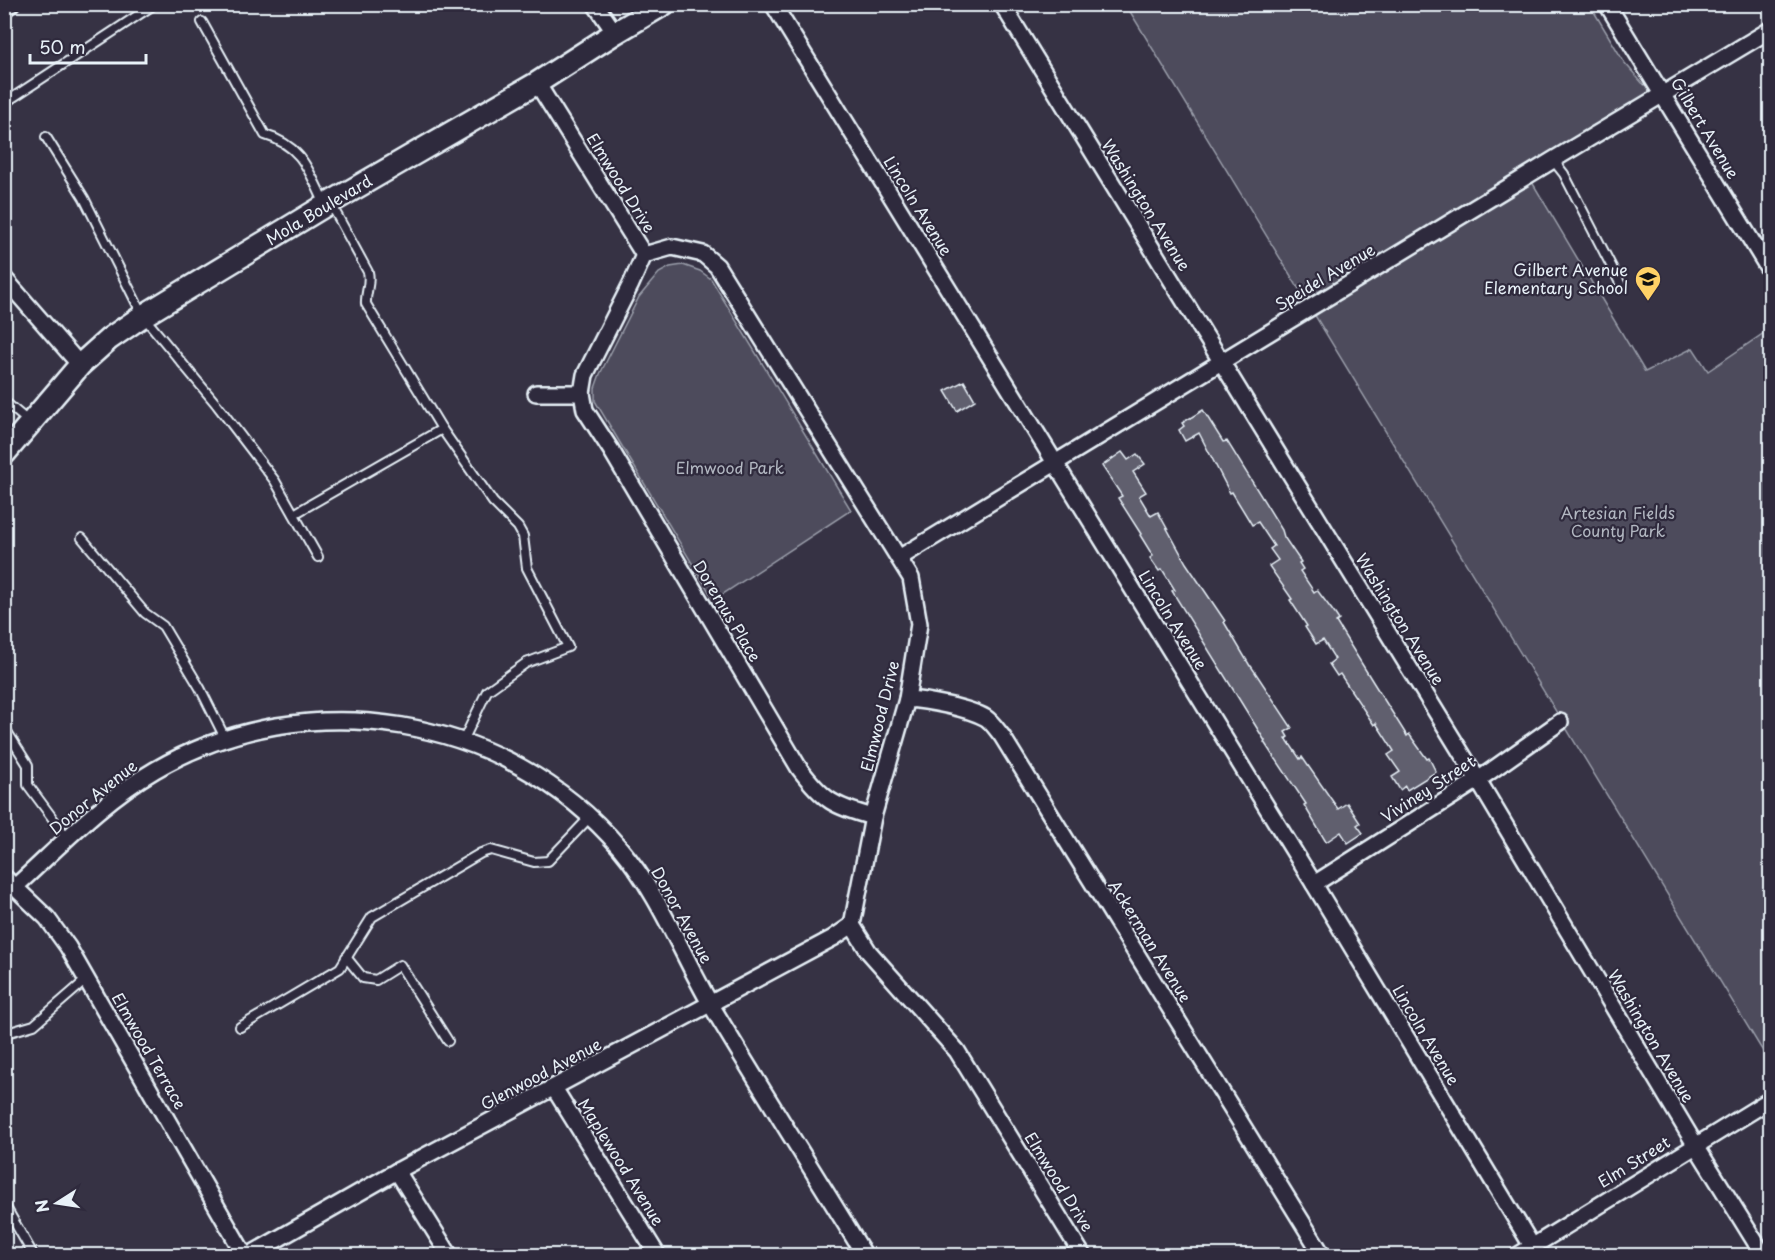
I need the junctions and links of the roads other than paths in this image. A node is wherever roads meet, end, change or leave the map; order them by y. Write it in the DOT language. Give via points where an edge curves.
graph roads {
  1 [pos="11,4"];
  2 [pos="155,4"];
  3 [pos="595,4"];
  4 [pos="664,4"];
  5 [pos="773,4"];
  6 [pos="1002,4"];
  7 [pos="1607,4"];
  8 [pos="4,9"];
  9 [pos="202,21"];
  10 [pos="1770,30"];
  11 [pos="615,33"];
  12 [pos="537,83"];
  13 [pos="1664,95"];
  14 [pos="6,102"];
  15 [pos="46,137"];
  16 [pos="1553,160"];
  17 [pos="328,204"];
  18 [pos="644,255"];
  19 [pos="1770,272"];
  20 [pos="4,278"];
  21 [pos="1621,285"];
  22 [pos="143,316"];
  23 [pos="1221,361"];
  24 [pos="80,365"];
  25 [pos="536,393"];
  26 [pos="582,393"];
  27 [pos="4,401"];
  28 [pos="31,423"];
  29 [pos="442,429"];
  30 [pos="4,454"];
  31 [pos="1056,463"];
  32 [pos="294,514"];
  33 [pos="82,538"];
  34 [pos="318,557"];
  35 [pos="899,558"];
  36 [pos="907,699"];
  37 [pos="1560,722"];
  38 [pos="4,727"];
  39 [pos="225,738"];
  40 [pos="463,741"];
  41 [pos="1478,780"];
  42 [pos="590,817"];
  43 [pos="873,817"];
  44 [pos="68,839"];
  45 [pos="10,882"];
  46 [pos="1314,884"];
  47 [pos="852,925"];
  48 [pos="346,957"];
  49 [pos="87,979"];
  50 [pos="710,1002"];
  51 [pos="240,1027"];
  52 [pos="4,1038"];
  53 [pos="448,1041"];
  54 [pos="554,1088"];
  55 [pos="1770,1100"];
  56 [pos="1696,1146"];
  57 [pos="397,1171"];
  58 [pos="4,1203"];
  59 [pos="1535,1251"];
  60 [pos="34,1256"];
  61 [pos="246,1256"];
  62 [pos="450,1256"];
  63 [pos="658,1256"];
  64 [pos="865,1256"];
  65 [pos="1083,1256"];
  66 [pos="1323,1256"];
  67 [pos="1517,1256"];
  68 [pos="1764,1256"];
  1 -- 8 [label="street"];
  2 -- 14 [label="lane"];
  3 -- 11 [label="street"];
  4 -- 11 [label="street, Mola Boulevard"];
  5 -- 31 [label="street, Lincoln Avenue"];
  6 -- 23 [label="street, Washington Avenue"];
  7 -- 13 [label="street, Gilbert Avenue"];
  9 -- 17 [label="lane" via="265,135 302,156"];
  10 -- 13 [label="street, Speidel Avenue"];
  11 -- 12 [label="street, Mola Boulevard"];
  12 -- 17 [label="street, Mola Boulevard"];
  12 -- 18 [label="street, Elmwood Drive"];
  13 -- 16 [label="street, Speidel Avenue"];
  13 -- 19 [label="street, Gilbert Avenue"];
  15 -- 22 [label="lane" via="84,198"];
  16 -- 21 [label="lane"];
  16 -- 23 [label="street, Speidel Avenue"];
  17 -- 22 [label="street, Mola Boulevard"];
  17 -- 29 [label="lane" via="368,272 366,304"];
  18 -- 26 [label="street" via="585,375"];
  18 -- 35 [label="street, Elmwood Drive" via="672,247 703,254 717,266"];
  20 -- 24 [label="street"];
  22 -- 24 [label="street, Mola Boulevard"];
  22 -- 32 [label="lane" via="218,405 268,471"];
  23 -- 31 [label="street, Speidel Avenue"];
  23 -- 41 [label="street, Washington Avenue"];
  24 -- 28 [label="street, Mola Boulevard"];
  25 -- 26 [label="street"];
  26 -- 43 [label="street, Doremus Place" via="585,410 799,768 817,792 833,803"];
  27 -- 28 [label="lane"];
  28 -- 30 [label="street, Mola Boulevard"];
  29 -- 32 [label="lane"];
  29 -- 40 [label="lane" via="493,502 518,526 527,568 568,647 526,663 487,691"];
  31 -- 35 [label="street, Speidel Avenue"];
  31 -- 46 [label="street, Lincoln Avenue"];
  32 -- 34 [label="lane"];
  33 -- 39 [label="lane" via="145,613 163,626"];
  35 -- 36 [label="street, Elmwood Drive" via="911,578 919,624"];
  36 -- 43 [label="street, Elmwood Drive"];
  36 -- 66 [label="street, Ackerman Avenue" via="969,711 987,719 1002,736"];
  37 -- 41 [label="street, Viviney Street"];
  38 -- 44 [label="lane" via="28,765 28,785"];
  39 -- 40 [label="street, Donor Avenue" via="331,719 401,724"];
  39 -- 44 [label="street, Donor Avenue" via="154,770"];
  40 -- 42 [label="street, Donor Avenue" via="538,777"];
  41 -- 46 [label="street, Viviney Street"];
  41 -- 56 [label="street, Washington Avenue"];
  42 -- 48 [label="lane" via="548,861 534,862 491,850 481,853 372,917"];
  42 -- 50 [label="street, Donor Avenue" via="644,878"];
  43 -- 47 [label="street, Elmwood Drive"];
  44 -- 45 [label="street, Donor Avenue"];
  45 -- 49 [label="street, Elmwood Terrace" via="52,925"];
  46 -- 59 [label="street, Lincoln Avenue"];
  47 -- 50 [label="street, Glenwood Avenue"];
  47 -- 65 [label="street, Elmwood Drive" via="869,952 957,1051"];
  48 -- 51 [label="lane" via="340,968"];
  48 -- 53 [label="lane" via="363,978 376,980 400,965"];
  49 -- 52 [label="lane" via="34,1025 10,1032"];
  49 -- 61 [label="street, Elmwood Terrace"];
  50 -- 54 [label="street, Glenwood Avenue"];
  50 -- 64 [label="street, Donor Avenue"];
  54 -- 57 [label="street, Glenwood Avenue"];
  54 -- 63 [label="street, Maplewood Avenue"];
  55 -- 56 [label="street, Elm Street"];
  56 -- 59 [label="street, Elm Street"];
  56 -- 68 [label="street, Washington Avenue"];
  57 -- 61 [label="street, Glenwood Avenue"];
  57 -- 62 [label="street"];
  58 -- 60 [label="lane"];
  59 -- 67 [label="street, Elm Street"];
}
